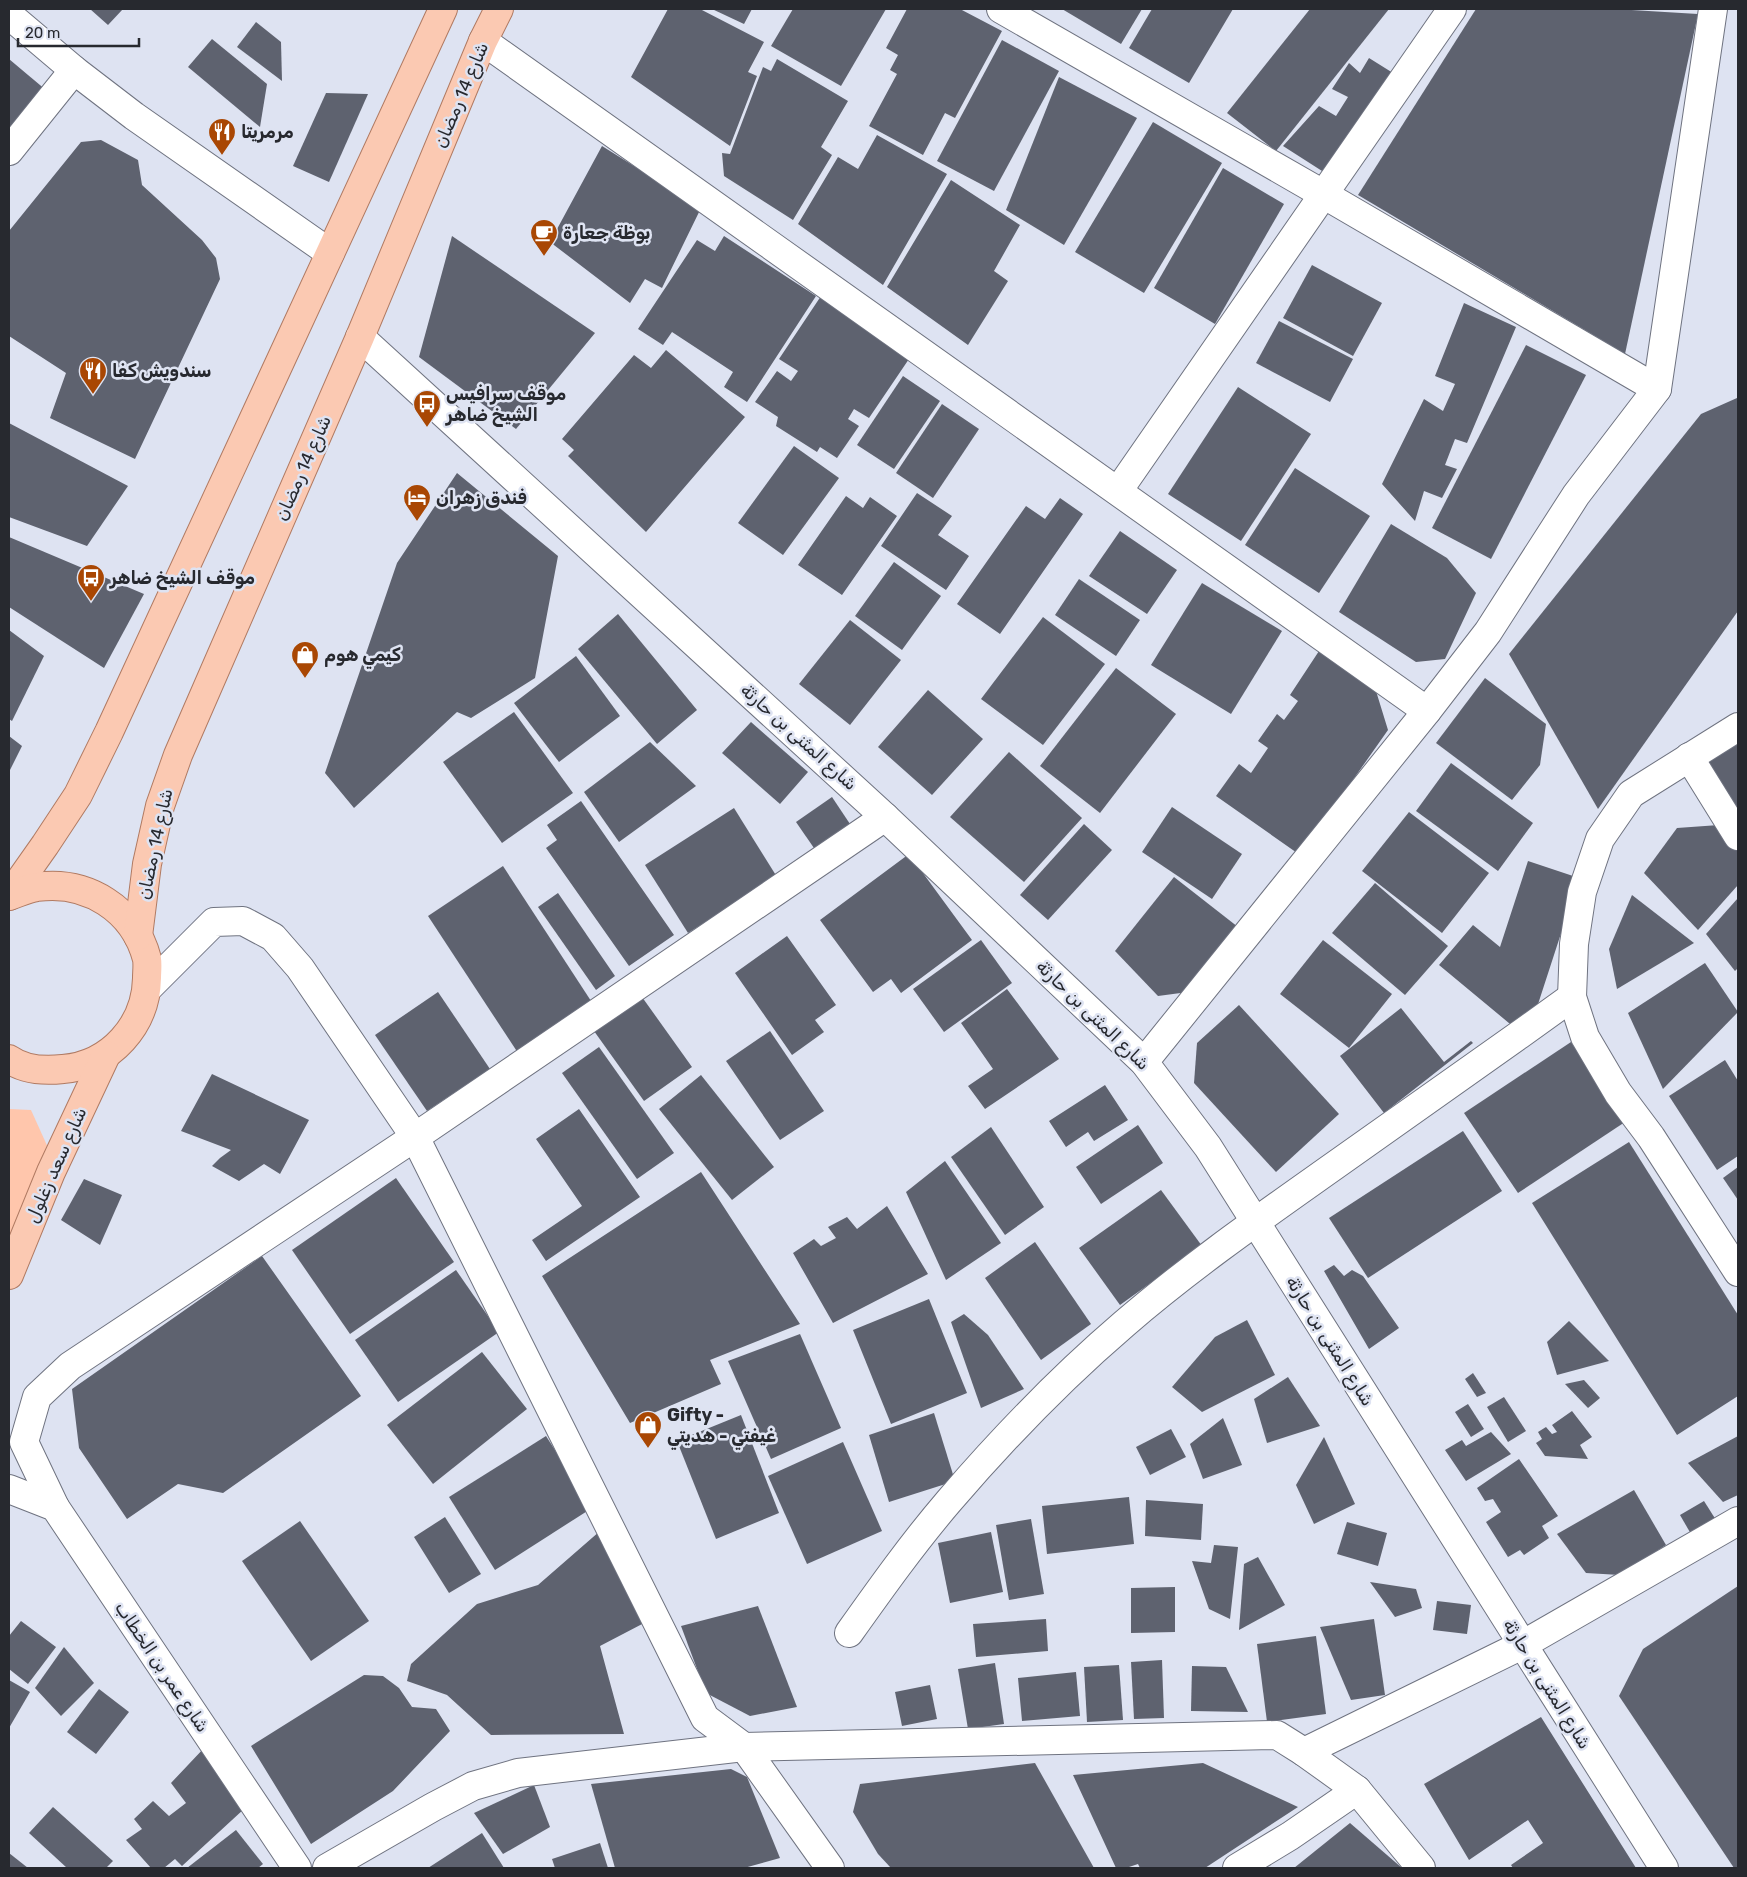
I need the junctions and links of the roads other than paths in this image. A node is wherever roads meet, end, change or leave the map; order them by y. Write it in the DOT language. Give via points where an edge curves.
graph roads {
  1 [pos="443,9"];
  2 [pos="499,9"];
  3 [pos="1001,9"];
  4 [pos="1452,9"];
  5 [pos="1713,9"];
  6 [pos="9,16"];
  7 [pos="482,41"];
  8 [pos="74,70"];
  9 [pos="9,151"];
  10 [pos="1323,194"];
  11 [pos="330,253"];
  12 [pos="360,337"];
  13 [pos="1657,389"];
  14 [pos="1118,491"];
  15 [pos="1427,711"];
  16 [pos="1738,727"];
  17 [pos="1689,757"];
  18 [pos="886,817"];
  19 [pos="1738,836"];
  20 [pos="9,896"];
  21 [pos="138,936"];
  22 [pos="147,989"];
  23 [pos="1572,997"];
  24 [pos="106,1055"];
  25 [pos="9,1059"];
  26 [pos="1144,1062"];
  27 [pos="415,1137"];
  28 [pos="1255,1222"];
  29 [pos="1738,1272"];
  30 [pos="9,1275"];
  31 [pos="9,1489"];
  32 [pos="55,1506"];
  33 [pos="1738,1521"];
  34 [pos="849,1633"];
  35 [pos="1522,1645"];
  36 [pos="744,1748"];
  37 [pos="1304,1752"];
  38 [pos="1357,1790"];
  39 [pos="296,1868"];
  40 [pos="328,1868"];
  41 [pos="830,1868"];
  42 [pos="1237,1868"];
  43 [pos="1421,1868"];
  44 [pos="1664,1868"];
  1 -- 11 [label="main road"];
  2 -- 7 [label="main road, شارع 14 رمضان"];
  3 -- 10 [label="street"];
  4 -- 10 [label="street"];
  5 -- 13 [label="street"];
  6 -- 8 [label="street"];
  7 -- 12 [label="main road, شارع 14 رمضان"];
  7 -- 14 [label="street"];
  8 -- 9 [label="street"];
  8 -- 11 [label="street" via="134,116"];
  10 -- 13 [label="street"];
  10 -- 14 [label="street"];
  11 -- 20 [label="main road" via="78,795"];
  12 -- 18 [label="street, شارع المثنى بن حارثة"];
  12 -- 21 [label="main road, شارع 14 رمضان" via="178,755 160,806"];
  13 -- 15 [label="street" via="1576,495 1488,632"];
  14 -- 15 [label="street"];
  15 -- 26 [label="street"];
  16 -- 17 [label="street"];
  17 -- 19 [label="street"];
  17 -- 23 [label="street" via="1631,794 1600,839 1581,901 1574,944"];
  18 -- 26 [label="street, شارع المثنى بن حارثة"];
  18 -- 27 [label="street, شارع عمر بن الخطاب"];
  20 -- 21 [label="main road" via="36,887 67,886 95,894 120,911"];
  21 -- 22 [label="main road" via="147,960"];
  22 -- 24 [label="main road" via="140,1014 126,1038"];
  22 -- 27 [label="street" via="214,922 243,921 273,937 300,968"];
  23 -- 28 [label="street"];
  23 -- 29 [label="street" via="1584,1037"];
  24 -- 25 [label="main road" via="77,1068 45,1071"];
  24 -- 30 [label="main road, شارع سعد زغلول" via="51,1172"];
  26 -- 28 [label="street, شارع المثنى بن حارثة" via="1208,1147"];
  27 -- 32 [label="street, شارع عمر بن الخطاب" via="70,1366 36,1397 24,1442"];
  27 -- 36 [label="street" via="705,1718"];
  28 -- 34 [label="street" via="1122,1325 1060,1382 948,1502"];
  28 -- 35 [label="street, شارع المثنى بن حارثة"];
  31 -- 32 [label="street"];
  32 -- 39 [label="street, شارع عمر بن الخطاب"];
  33 -- 35 [label="street"];
  35 -- 37 [label="street"];
  35 -- 44 [label="street, شارع المثنى بن حارثة"];
  36 -- 37 [label="street" via="1277,1735"];
  36 -- 40 [label="street" via="518,1773 474,1786"];
  36 -- 41 [label="street"];
  37 -- 38 [label="street"];
  38 -- 42 [label="street"];
  38 -- 43 [label="street"];
}
